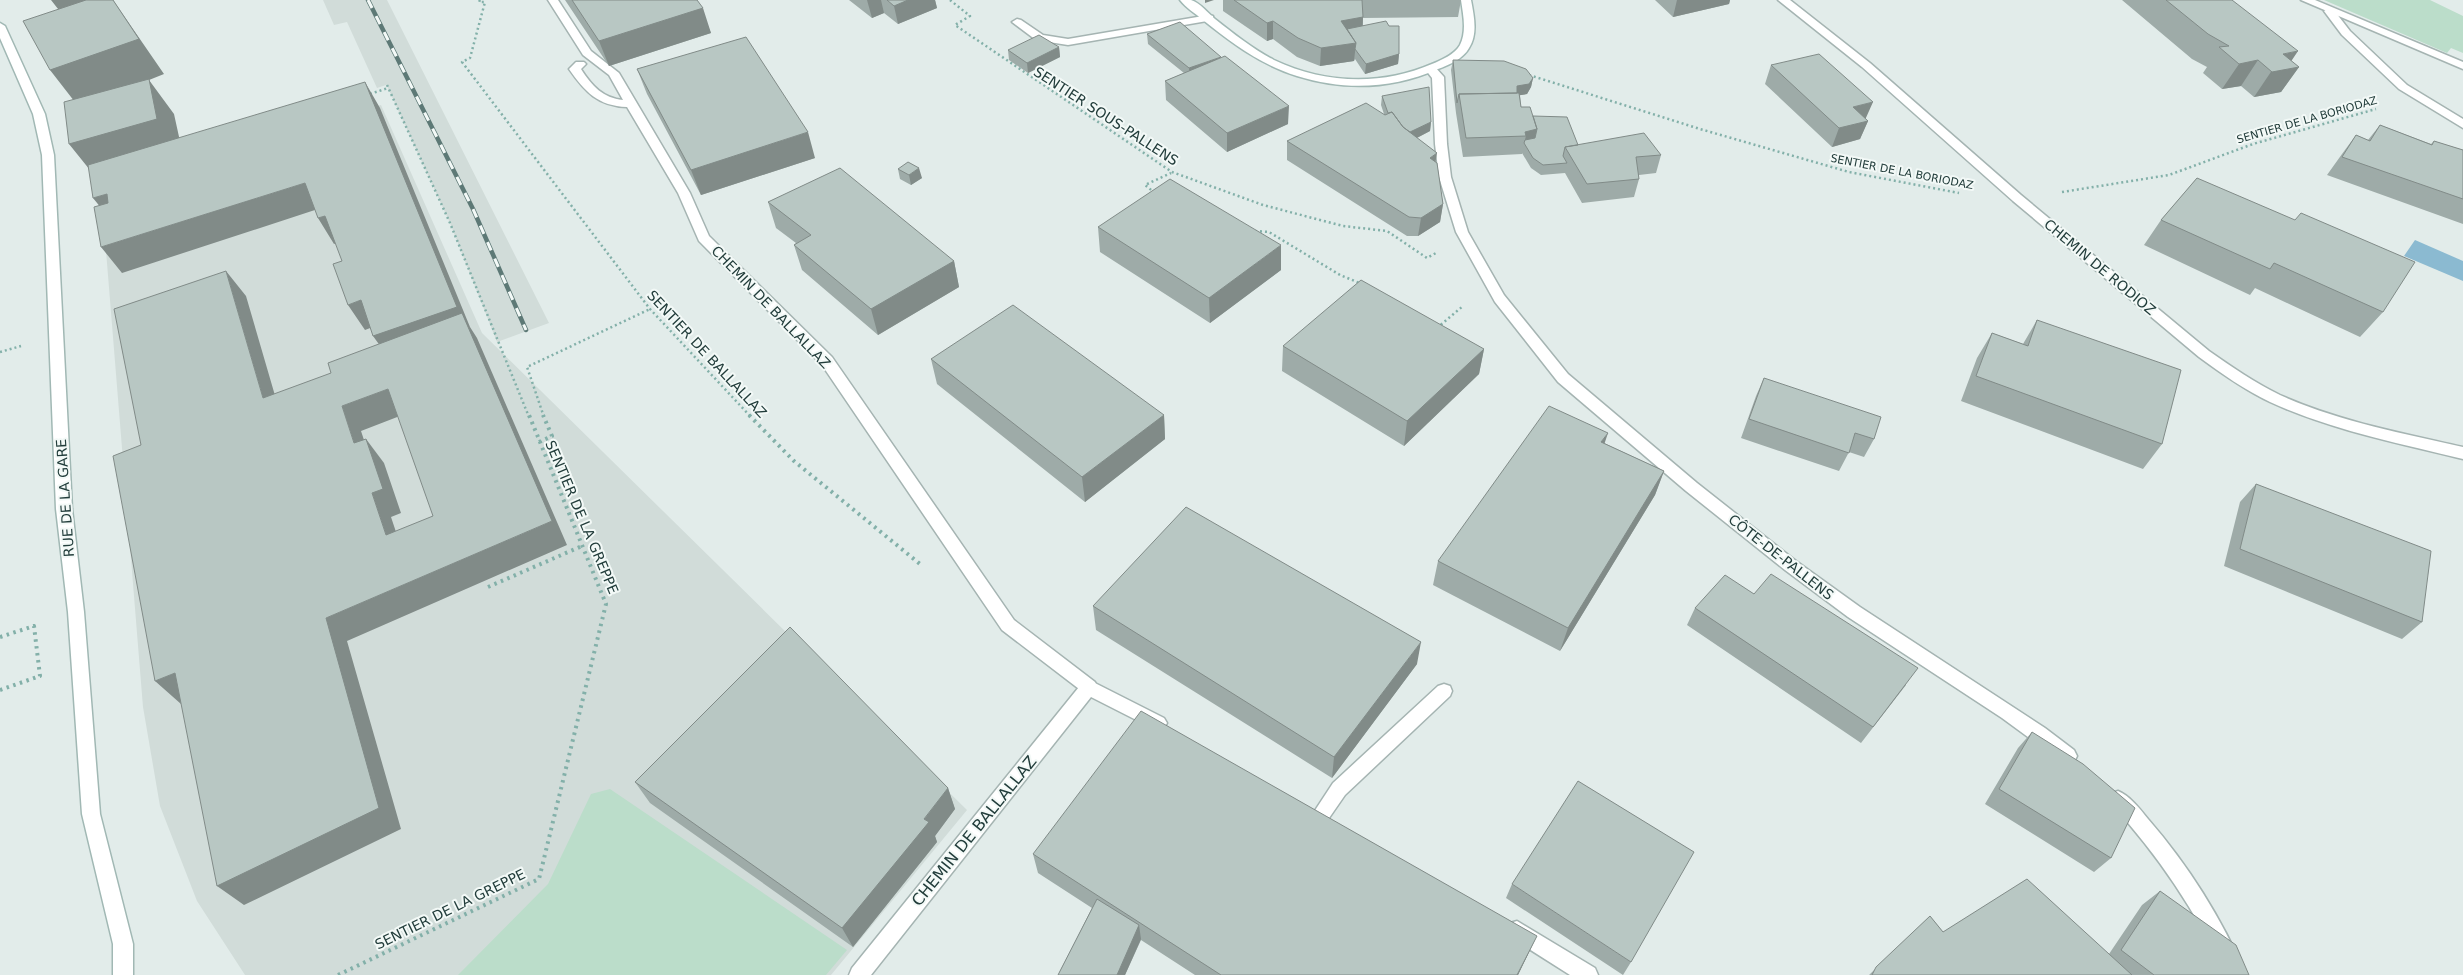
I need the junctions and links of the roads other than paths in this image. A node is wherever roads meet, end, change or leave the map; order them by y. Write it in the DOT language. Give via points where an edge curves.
graph roads {
  1 [pos="553,0"];
  2 [pos="1185,0"];
  3 [pos="1466,0"];
  4 [pos="1783,0"];
  5 [pos="2306,0"];
  6 [pos="2329,11"];
  7 [pos="1209,18"];
  8 [pos="1016,22"];
  9 [pos="0,26"];
  10 [pos="580,64"];
  11 [pos="2463,66"];
  12 [pos="1431,69"];
  13 [pos="632,104"];
  14 [pos="2463,124"];
  15 [pos="2463,453"];
  16 [pos="1090,687"];
  17 [pos="1444,691"];
  18 [pos="1176,733"];
  19 [pos="2080,766"];
  20 [pos="2109,790"];
  21 [pos="1304,805"];
  22 [pos="1321,815"];
  23 [pos="1338,824"];
  24 [pos="1500,920"];
  25 [pos="123,975"];
  26 [pos="859,975"];
  27 [pos="1588,975"];
  28 [pos="2236,975"];
  1 -- 13 [label="street, CHEMIN DE BALLALLAZ" via="587,53 613,73"];
  2 -- 7 [label="street"];
  3 -- 12 [label="street" via="1471,27 1464,49"];
  4 -- 15 [label="street, CHEMIN DE RODIOZ" via="1866,65 2017,198 2204,354 2256,389 2286,403 2367,430"];
  5 -- 6 [label="street"];
  6 -- 11 [label="street"];
  6 -- 14 [label="street" via="2346,33 2403,86"];
  7 -- 8 [label="street" via="1068,42 1040,38"];
  7 -- 12 [label="street" via="1255,54 1307,76 1362,85 1389,83"];
  9 -- 25 [label="street, RUE DE LA GARE" via="39,114 48,155 64,509 76,612 91,814 123,944"];
  10 -- 13 [label="street" via="575,69 590,91 607,102"];
  12 -- 19 [label="street, CÔTE-DE-PALLENS" via="1438,76 1443,163 1452,207 1464,239 1493,287 1563,378 1824,592 2025,725"];
  13 -- 16 [label="street, CHEMIN DE BALLALLAZ" via="684,193 704,238 827,361 1008,625"];
  16 -- 18 [label="street, CHEMIN DE BALLALLAZ"];
  16 -- 26 [label="street, CHEMIN DE BALLALLAZ"];
  17 -- 22 [label="street" via="1339,789"];
  20 -- 28 [label="street" via="2139,820 2174,864 2202,908"];
  21 -- 22 [label="street"];
  22 -- 23 [label="street"];
  24 -- 27 [label="street"];
}
